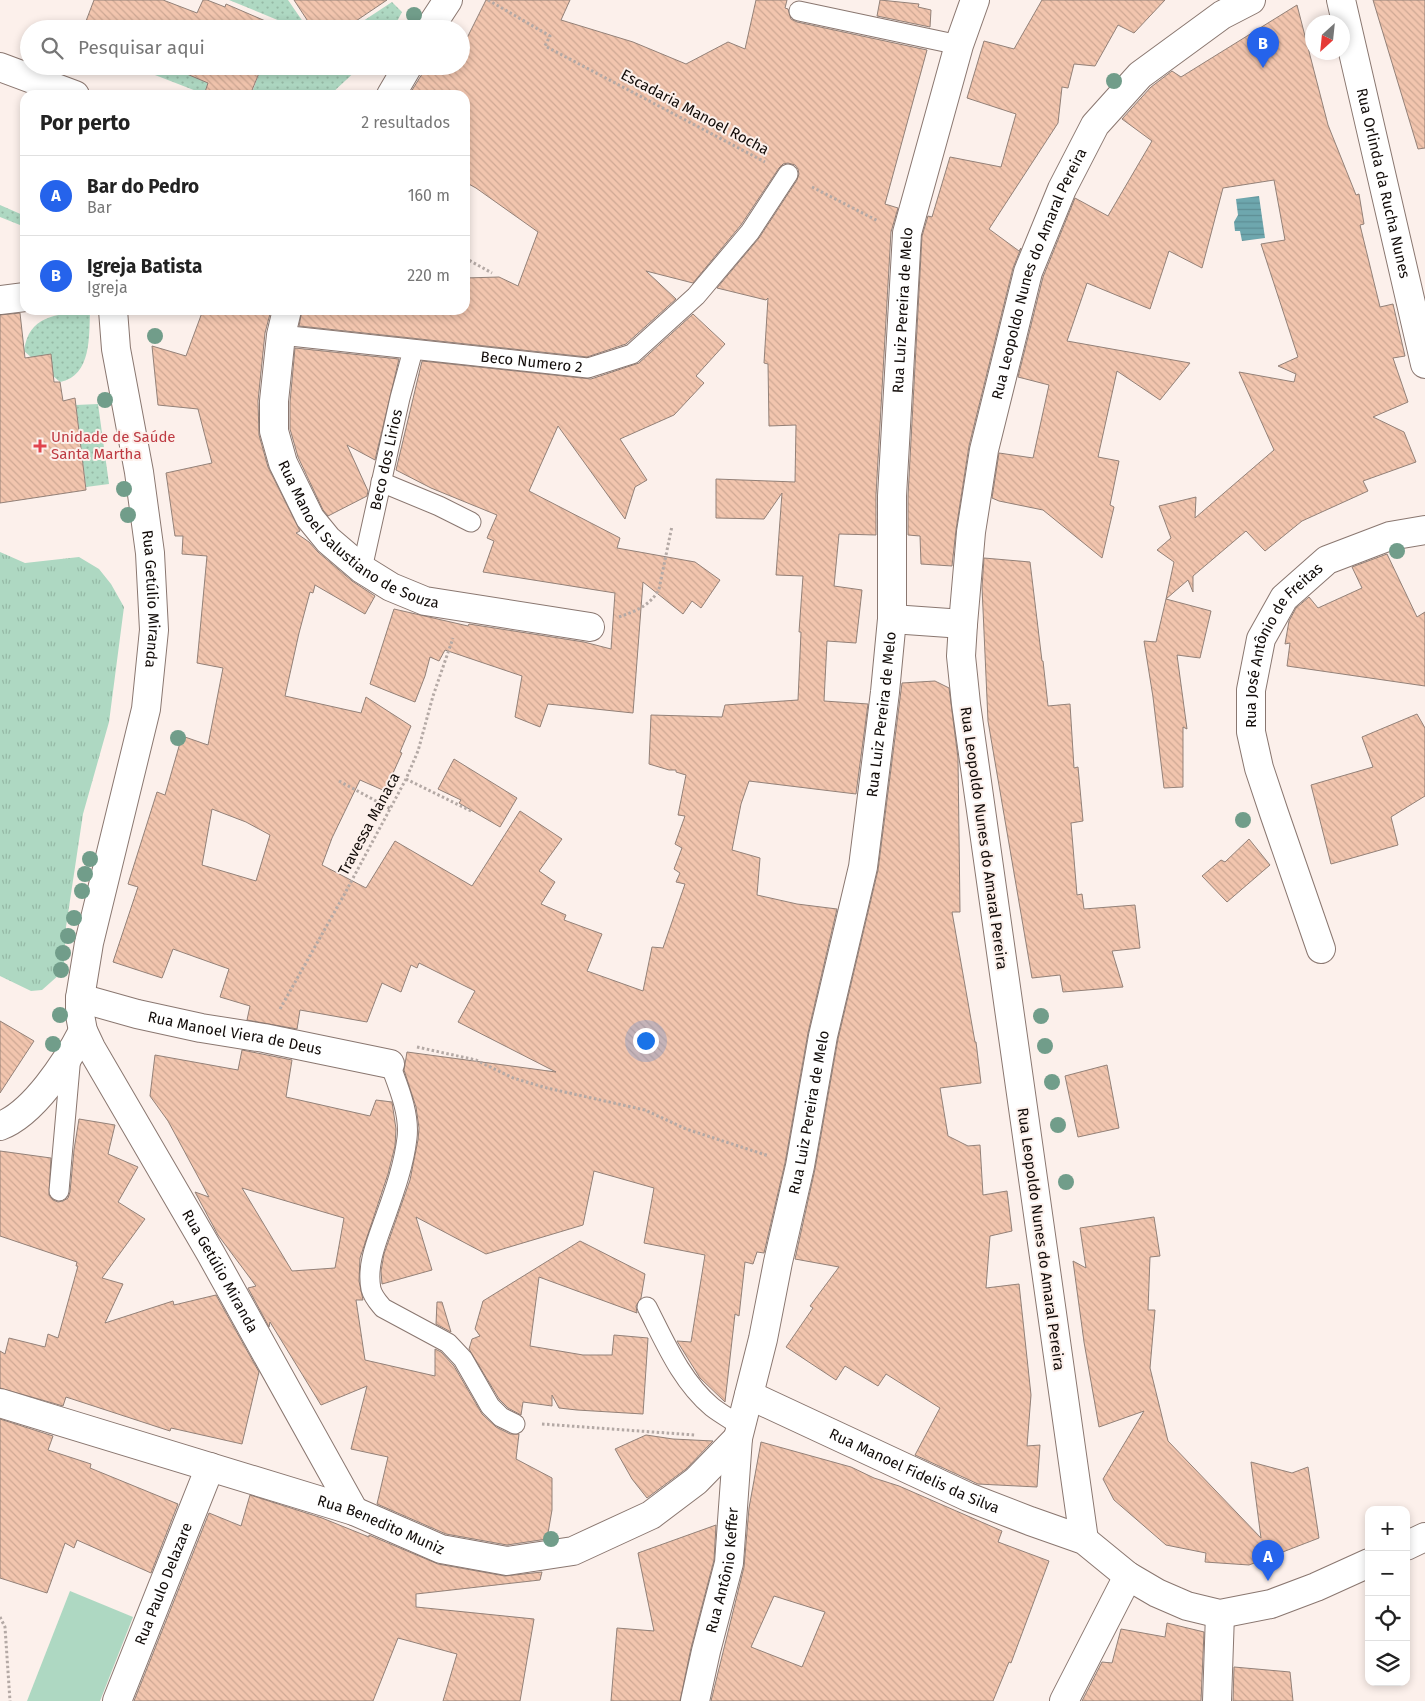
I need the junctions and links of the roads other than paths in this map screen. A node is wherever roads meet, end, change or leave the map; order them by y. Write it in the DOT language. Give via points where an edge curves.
graph roads {
  1 [pos="448,0"];
  2 [pos="975,0"];
  3 [pos="1251,0"];
  4 [pos="1341,0"];
  5 [pos="800,11"];
  6 [pos="435,20"];
  7 [pos="959,45"];
  8 [pos="0,67"];
  9 [pos="20,74"];
  10 [pos="22,75"];
  11 [pos="403,75"];
  12 [pos="62,90"];
  13 [pos="394,90"];
  14 [pos="788,174"];
  15 [pos="20,298"];
  16 [pos="0,300"];
  17 [pos="113,315"];
  18 [pos="284,323"];
  19 [pos="412,350"];
  20 [pos="1425,364"];
  21 [pos="381,482"];
  22 [pos="471,522"];
  23 [pos="1425,530"];
  24 [pos="362,569"];
  25 [pos="892,619"];
  26 [pos="964,624"];
  27 [pos="590,627"];
  28 [pos="1321,949"];
  29 [pos="80,998"];
  30 [pos="77,1043"];
  31 [pos="390,1064"];
  32 [pos="0,1126"];
  33 [pos="59,1191"];
  34 [pos="647,1307"];
  35 [pos="749,1396"];
  36 [pos="0,1403"];
  37 [pos="515,1424"];
  38 [pos="740,1432"];
  39 [pos="210,1467"];
  40 [pos="354,1512"];
  41 [pos="1425,1537"];
  42 [pos="1084,1540"];
  43 [pos="1410,1544"];
  44 [pos="1365,1565"];
  45 [pos="1128,1576"];
  46 [pos="1220,1614"];
  47 [pos="118,1701"];
  48 [pos="696,1701"];
  49 [pos="1064,1701"];
  50 [pos="1217,1701"];
  1 -- 6 [label="street"];
  2 -- 7 [label="street, Rua Luiz Pereira de Melo"];
  3 -- 26 [label="street, Rua Leopoldo Nunes do Amaral Pereira" via="1222,14 1140,76 1095,126 1062,189 1028,272 984,450 970,532"];
  4 -- 20 [label="street, Rua Orlinda da Rucha Nunes"];
  5 -- 7 [label="lane"];
  7 -- 25 [label="street, Rua Luiz Pereira de Melo" via="907,233 892,496"];
  8 -- 9 [label="street"];
  10 -- 12 [label="street"];
  11 -- 13 [label="street"];
  14 -- 19 [label="lane, Beco Numero 2" via="750,232 696,296 632,354 588,368"];
  15 -- 16 [label="street"];
  17 -- 29 [label="street, Rua Getúlio Miranda" via="116,349 150,553 154,630 146,709 89,944"];
  18 -- 19 [label="lane, Beco Numero 2"];
  18 -- 24 [label="street, Rua Manoel Salustiano de Souza" via="274,400 274,431 283,462 310,518 328,540"];
  19 -- 21 [label="lane, Beco dos Lirios"];
  21 -- 22 [label="lane"];
  21 -- 24 [label="lane, Beco dos Lirios"];
  23 -- 28 [label="street, Rua José Antônio de Freitas" via="1390,536 1327,560 1284,598 1261,639 1251,690 1251,732 1259,768"];
  24 -- 27 [label="street, Rua Manoel Salustiano de Souza" via="391,588 425,601"];
  25 -- 26 [label="street"];
  25 -- 35 [label="street, Rua Luiz Pereira de Melo" via="863,867 823,1036 800,1166"];
  26 -- 42 [label="street, Rua Leopoldo Nunes do Amaral Pereira" via="962,656 966,704"];
  29 -- 30 [label="street, Rua Getúlio Miranda"];
  29 -- 31 [label="street, Rua Manoel Viera de Deus" via="201,1028"];
  30 -- 32 [label="street" via="38,1098 7,1124"];
  30 -- 33 [label="lane"];
  30 -- 40 [label="street, Rua Getúlio Miranda" via="91,1048"];
  31 -- 37 [label="lane" via="406,1115 408,1137 403,1163 374,1248 370,1267 371,1291 383,1308 448,1343 463,1358 490,1406"];
  34 -- 38 [label="lane" via="677,1366 713,1408"];
  35 -- 38 [label="street, Rua Luiz Pereira de Melo"];
  35 -- 42 [label="street, Rua Manoel Fidelis da Silva" via="968,1497"];
  36 -- 39 [label="street, Rua Benedito Muniz"];
  38 -- 40 [label="street, Rua Benedito Muniz" via="696,1481 651,1515 573,1550 507,1561 441,1549"];
  38 -- 48 [label="street, Rua Antônio Keffer" via="729,1563"];
  39 -- 40 [label="street, Rua Benedito Muniz"];
  39 -- 47 [label="street, Rua Paulo Delazare"];
  41 -- 43 [label="street"];
  42 -- 45 [label="street"];
  44 -- 46 [label="street" via="1271,1604"];
  45 -- 46 [label="street" via="1186,1606"];
  45 -- 49 [label="street"];
  46 -- 50 [label="street"];
}
